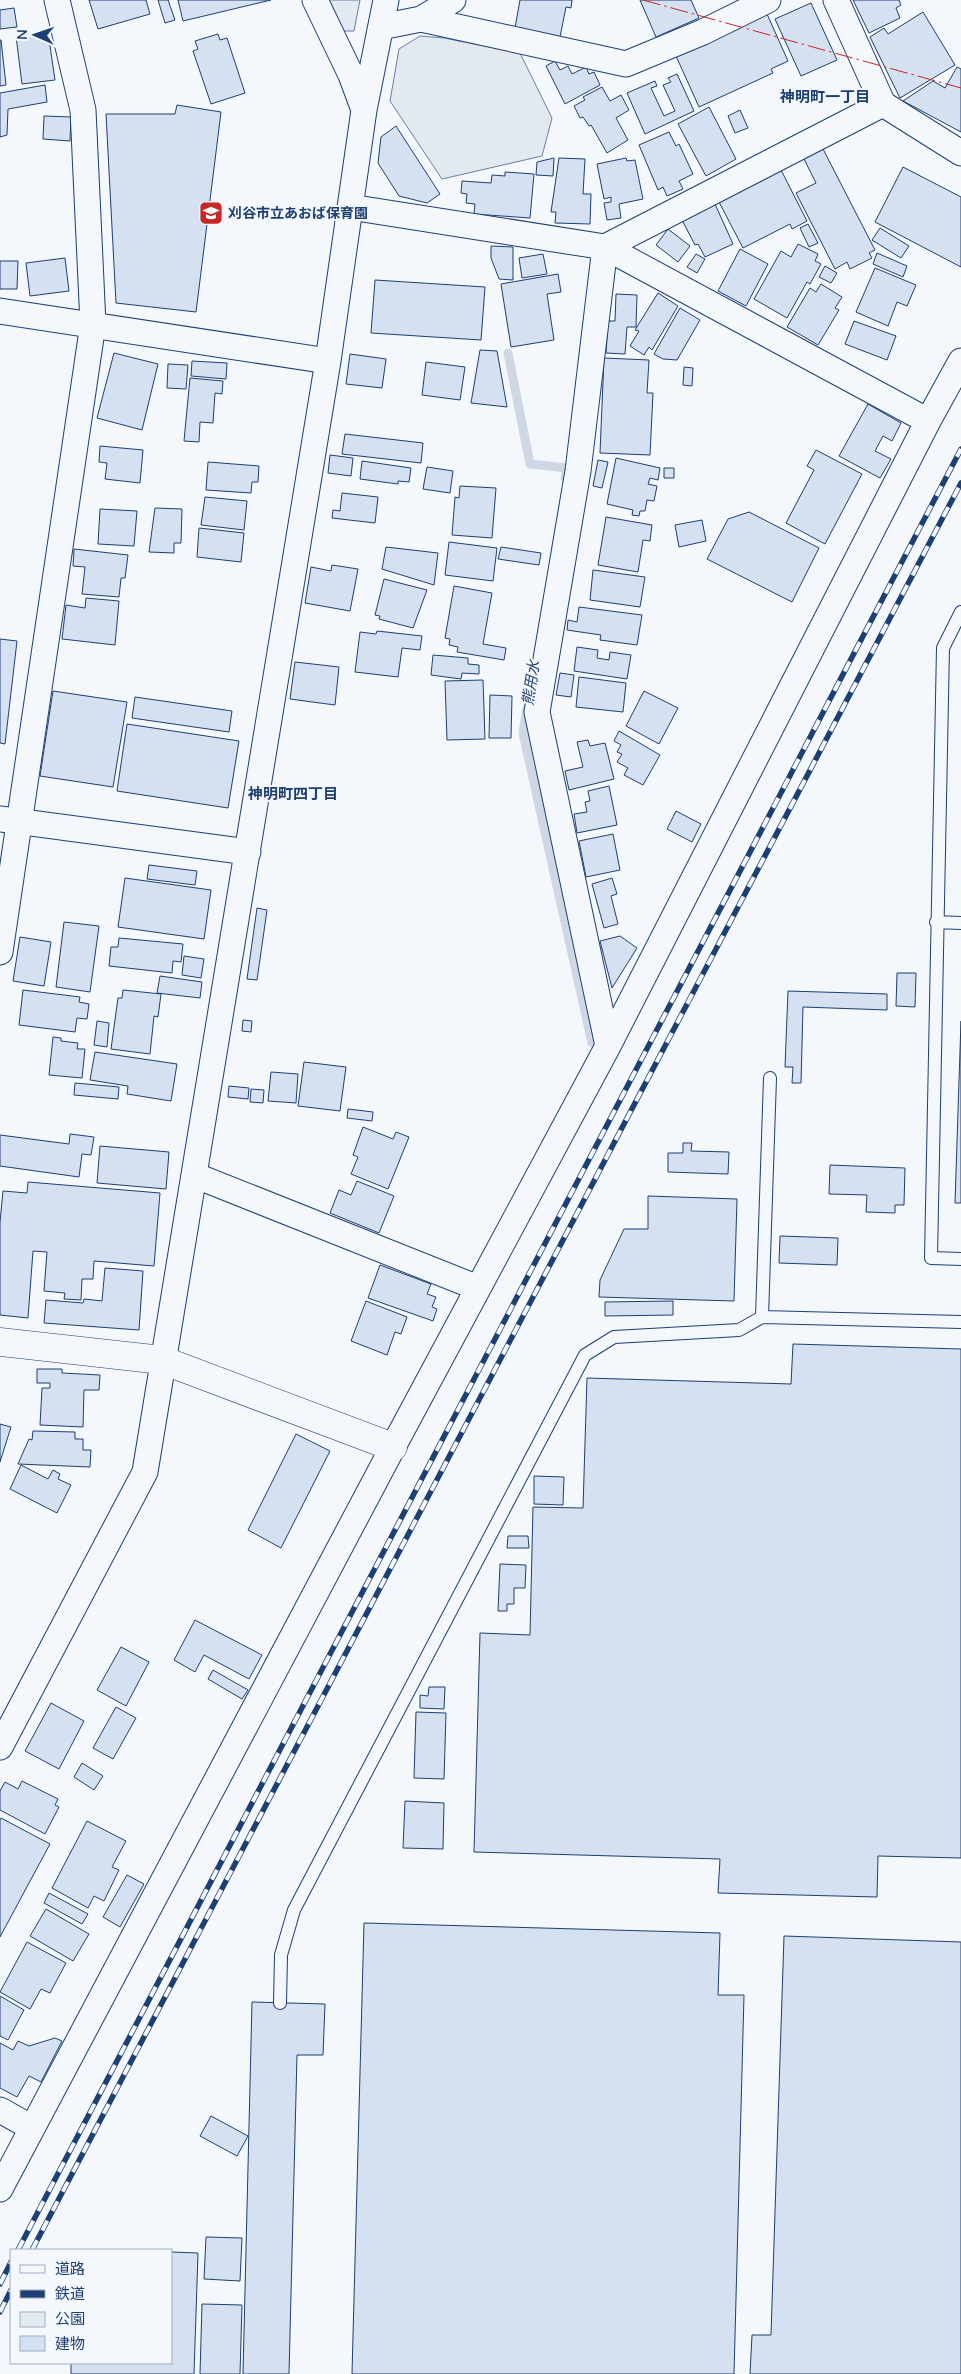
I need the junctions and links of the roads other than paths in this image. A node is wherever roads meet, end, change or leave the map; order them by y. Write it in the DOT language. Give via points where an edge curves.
graph roads {
  1 [pos="57,0"];
  2 [pos="314,0"];
  3 [pos="386,0"];
  4 [pos="453,0"];
  5 [pos="768,0"];
  6 [pos="836,0"];
  7 [pos="421,19"];
  8 [pos="381,27"];
  9 [pos="883,104"];
  10 [pos="364,110"];
  11 [pos="961,153"];
  12 [pos="350,206"];
  13 [pos="605,247"];
  14 [pos="0,311"];
  15 [pos="93,324"];
  16 [pos="328,362"];
  17 [pos="961,362"];
  18 [pos="928,421"];
  19 [pos="961,612"];
  20 [pos="9,820"];
  21 [pos="248,852"];
  22 [pos="936,922"];
  23 [pos="961,923"];
  24 [pos="0,952"];
  25 [pos="608,1046"];
  26 [pos="770,1078"];
  27 [pos="194,1176"];
  28 [pos="961,1259"];
  29 [pos="478,1288"];
  30 [pos="762,1317"];
  31 [pos="961,1322"];
  32 [pos="0,1342"];
  33 [pos="162,1360"];
  34 [pos="392,1447"];
  35 [pos="0,1748"];
  36 [pos="280,2003"];
  37 [pos="0,2110"];
  38 [pos="32,2128"];
  39 [pos="0,2189"];
  1 -- 15 [label="street" via="84,110"];
  2 -- 10 [label="street" via="352,75"];
  3 -- 8 [label="street"];
  4 -- 7 [label="street"];
  5 -- 7 [label="street" via="626,64"];
  6 -- 9 [label="street"];
  7 -- 8 [label="street"];
  8 -- 10 [label="street"];
  9 -- 11 [label="street"];
  9 -- 13 [label="street"];
  10 -- 12 [label="street"];
  12 -- 13 [label="street"];
  12 -- 16 [label="street"];
  13 -- 18 [label="street"];
  13 -- 25 [label="street" via="578,471 537,712"];
  14 -- 15 [label="street"];
  15 -- 16 [label="street"];
  15 -- 20 [label="street"];
  16 -- 21 [label="street"];
  17 -- 18 [label="street"];
  18 -- 25 [label="street"];
  19 -- 22 [label="lane" via="943,648"];
  20 -- 21 [label="street"];
  20 -- 24 [label="street"];
  21 -- 27 [label="street"];
  22 -- 23 [label="lane"];
  22 -- 28 [label="lane" via="931,1258"];
  25 -- 29 [label="street"];
  26 -- 30 [label="lane"];
  27 -- 29 [label="street"];
  27 -- 33 [label="street"];
  29 -- 34 [label="street"];
  30 -- 31 [label="lane"];
  30 -- 36 [label="lane" via="739,1330 614,1337 585,1355 294,1910 281,1955"];
  32 -- 33 [label="street"];
  33 -- 34 [label="street"];
  33 -- 35 [label="street" via="145,1472"];
  34 -- 38 [label="street"];
  37 -- 38 [label="street"];
  38 -- 39 [label="street"];
}
